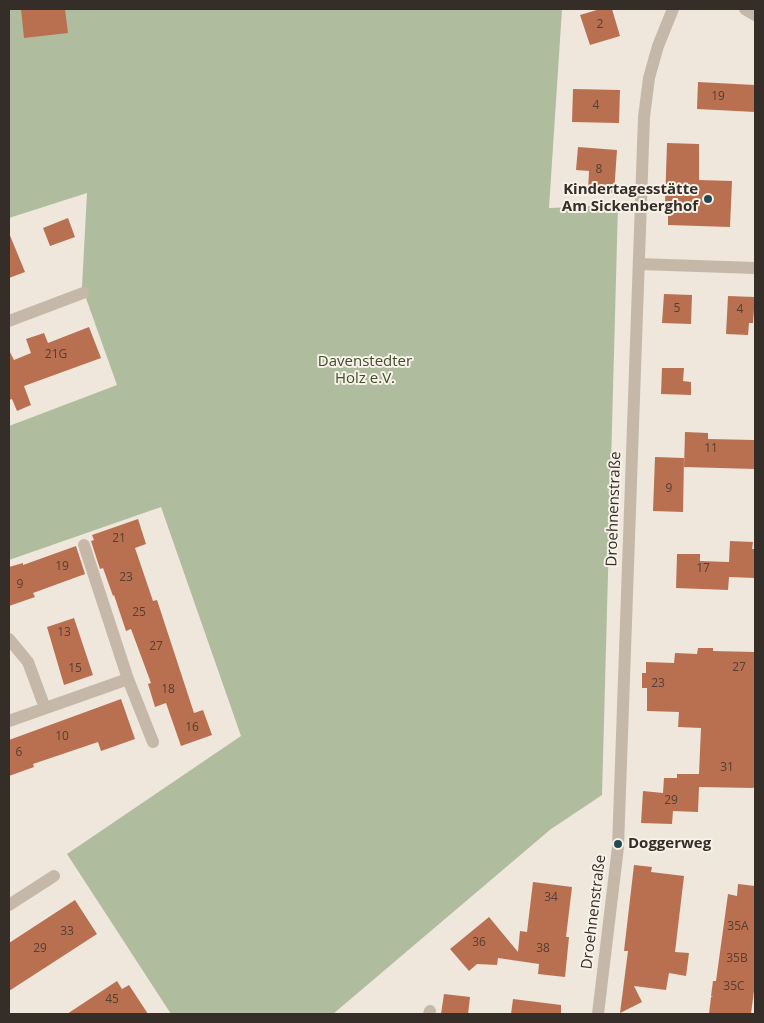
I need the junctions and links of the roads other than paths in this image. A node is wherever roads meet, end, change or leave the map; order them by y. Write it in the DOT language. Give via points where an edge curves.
graph roads {
  1 [pos="673,9"];
  2 [pos="745,9"];
  3 [pos="755,14"];
  4 [pos="639,264"];
  5 [pos="755,268"];
  6 [pos="83,293"];
  7 [pos="9,321"];
  8 [pos="84,545"];
  9 [pos="9,639"];
  10 [pos="128,679"];
  11 [pos="45,708"];
  12 [pos="9,721"];
  13 [pos="152,742"];
  14 [pos="54,876"];
  15 [pos="9,906"];
  16 [pos="598,1014"];
  1 -- 4 [label="street, Droehnenstraße" via="649,78 644,117"];
  2 -- 3 [label="street"];
  4 -- 5 [label="street"];
  4 -- 16 [label="street, Droehnenstraße" via="618,847"];
  6 -- 7 [label="street"];
  8 -- 10 [label="street"];
  9 -- 11 [label="street" via="28,662"];
  10 -- 11 [label="street"];
  10 -- 13 [label="street"];
  11 -- 12 [label="street"];
  14 -- 15 [label="street"];
}
